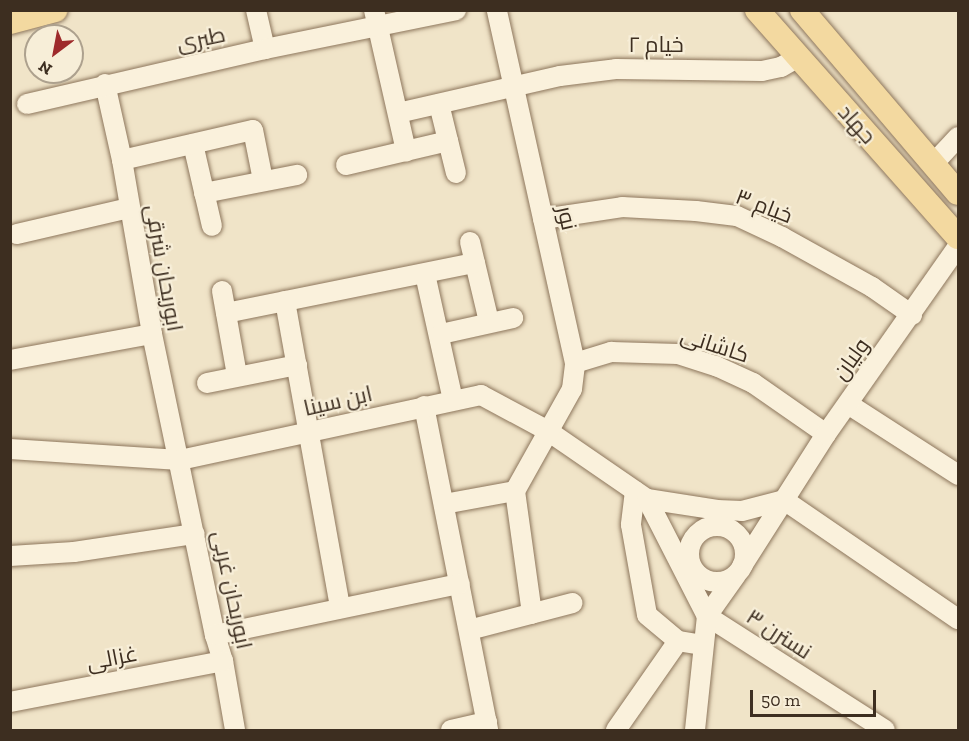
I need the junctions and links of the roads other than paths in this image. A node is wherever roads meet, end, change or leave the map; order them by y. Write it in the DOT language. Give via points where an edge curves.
graph roads {
  1 [pos="55,10"];
  2 [pos="256,10"];
  3 [pos="456,10"];
  4 [pos="497,10"];
  5 [pos="757,10"];
  6 [pos="802,10"];
  7 [pos="375,18"];
  8 [pos="10,22"];
  9 [pos="265,49"];
  10 [pos="798,57"];
  11 [pos="105,84"];
  12 [pos="513,86"];
  13 [pos="27,104"];
  14 [pos="439,104"];
  15 [pos="398,113"];
  16 [pos="958,137"];
  17 [pos="448,141"];
  18 [pos="193,144"];
  19 [pos="406,151"];
  20 [pos="122,160"];
  21 [pos="933,164"];
  22 [pos="346,165"];
  23 [pos="456,173"];
  24 [pos="297,175"];
  25 [pos="263,180"];
  26 [pos="204,193"];
  27 [pos="958,193"];
  28 [pos="129,208"];
  29 [pos="543,219"];
  30 [pos="212,225"];
  31 [pos="17,234"];
  32 [pos="958,237"];
  33 [pos="470,242"];
  34 [pos="958,246"];
  35 [pos="475,263"];
  36 [pos="425,274"];
  37 [pos="222,291"];
  38 [pos="285,301"];
  39 [pos="226,313"];
  40 [pos="912,315"];
  41 [pos="513,318"];
  42 [pos="489,322"];
  43 [pos="152,334"];
  44 [pos="441,334"];
  45 [pos="10,360"];
  46 [pos="575,363"];
  47 [pos="297,365"];
  48 [pos="237,375"];
  49 [pos="207,383"];
  50 [pos="453,400"];
  51 [pos="848,404"];
  52 [pos="424,406"];
  53 [pos="548,431"];
  54 [pos="309,433"];
  55 [pos="826,434"];
  56 [pos="10,448"];
  57 [pos="180,460"];
  58 [pos="958,475"];
  59 [pos="515,491"];
  60 [pos="641,495"];
  61 [pos="784,500"];
  62 [pos="444,504"];
  63 [pos="717,518"];
  64 [pos="195,534"];
  65 [pos="10,556"];
  66 [pos="686,568"];
  67 [pos="741,568"];
  68 [pos="460,584"];
  69 [pos="573,603"];
  70 [pos="340,608"];
  71 [pos="532,614"];
  72 [pos="707,616"];
  73 [pos="958,619"];
  74 [pos="469,630"];
  75 [pos="215,635"];
  76 [pos="678,641"];
  77 [pos="702,645"];
  78 [pos="223,661"];
  79 [pos="10,702"];
  80 [pos="488,726"];
  81 [pos="236,730"];
  82 [pos="451,730"];
  83 [pos="616,730"];
  84 [pos="695,730"];
  85 [pos="885,730"];
  1 -- 8 [label="main road"];
  2 -- 9 [label="street"];
  3 -- 7 [label="street, طبری"];
  4 -- 12 [label="street, نور"];
  5 -- 10 [label="main road, جهاد"];
  6 -- 21 [label="main road, جهاد"];
  7 -- 9 [label="street, طبری"];
  7 -- 15 [label="street"];
  9 -- 11 [label="street, طبری"];
  10 -- 12 [label="street, خیام ۲" via="781,67 762,71 616,69"];
  10 -- 32 [label="main road, جهاد"];
  11 -- 13 [label="street, طبری"];
  11 -- 20 [label="street, ابوریحان شرقی"];
  12 -- 14 [label="street, خیام ۲"];
  12 -- 29 [label="street, نور"];
  14 -- 15 [label="street, خیام ۲"];
  14 -- 17 [label="street"];
  15 -- 19 [label="street"];
  16 -- 21 [label="street"];
  17 -- 19 [label="street"];
  17 -- 23 [label="street"];
  18 -- 20 [label="street"];
  18 -- 25 [label="street" via="253,130"];
  18 -- 26 [label="street"];
  19 -- 22 [label="street"];
  20 -- 28 [label="street, ابوریحان شرقی"];
  21 -- 27 [label="main road, جهاد"];
  24 -- 25 [label="street"];
  25 -- 26 [label="street"];
  26 -- 30 [label="street"];
  28 -- 31 [label="street"];
  28 -- 43 [label="street, ابوریحان شرقی"];
  29 -- 40 [label="street, خیام ۳" via="622,207 737,216 872,287"];
  29 -- 46 [label="street, نور"];
  33 -- 35 [label="street"];
  34 -- 40 [label="street, ولیان"];
  35 -- 36 [label="street"];
  35 -- 42 [label="street"];
  36 -- 38 [label="street"];
  36 -- 44 [label="street"];
  37 -- 39 [label="street"];
  38 -- 39 [label="street"];
  38 -- 47 [label="street"];
  39 -- 48 [label="street"];
  40 -- 51 [label="street, ولیان"];
  41 -- 42 [label="street"];
  42 -- 44 [label="street"];
  43 -- 45 [label="street"];
  43 -- 57 [label="street, ابوریحان شرقی"];
  44 -- 50 [label="street"];
  46 -- 53 [label="street, نور" via="572,389"];
  46 -- 55 [label="street, کاشانی" via="611,352 678,354 753,383"];
  47 -- 48 [label="street"];
  47 -- 54 [label="street"];
  48 -- 49 [label="street"];
  50 -- 52 [label="street, ابن سینا"];
  50 -- 53 [label="street, ابن سینا" via="481,395"];
  51 -- 55 [label="street, ولیان"];
  51 -- 58 [label="street"];
  52 -- 54 [label="street, ابن سینا"];
  52 -- 62 [label="street"];
  53 -- 59 [label="street, نور"];
  53 -- 60 [label="street, ابن سینا"];
  54 -- 57 [label="street, ابن سینا"];
  54 -- 70 [label="street"];
  55 -- 61 [label="street, ولیان"];
  56 -- 57 [label="street, ابن سینا"];
  57 -- 64 [label="street, ابوریحان غربی"];
  59 -- 62 [label="street"];
  59 -- 71 [label="street"];
  60 -- 63 [label="street"];
  60 -- 66 [label="street"];
  60 -- 76 [label="street" via="631,525 647,615"];
  61 -- 63 [label="street"];
  61 -- 67 [label="street, ولیان"];
  61 -- 73 [label="street"];
  62 -- 68 [label="street"];
  63 -- 66 [label="street" via="693,539"];
  63 -- 67 [label="street" via="740,539 745,553"];
  64 -- 65 [label="street" via="74,552"];
  64 -- 75 [label="street, ابوریحان غربی"];
  66 -- 67 [label="street" via="712,582 726,580"];
  66 -- 72 [label="street"];
  67 -- 72 [label="street, ولیان"];
  68 -- 70 [label="street"];
  68 -- 74 [label="street"];
  69 -- 71 [label="street"];
  70 -- 75 [label="street"];
  71 -- 74 [label="street"];
  72 -- 77 [label="street"];
  72 -- 85 [label="street, نسترن ۳"];
  74 -- 80 [label="street"];
  75 -- 78 [label="street, ابوریحان غربی"];
  76 -- 77 [label="street"];
  76 -- 83 [label="street"];
  77 -- 84 [label="street"];
  78 -- 79 [label="street, غزالی"];
  78 -- 81 [label="street, ابوریحان غربی"];
  80 -- 82 [label="street"];
}
